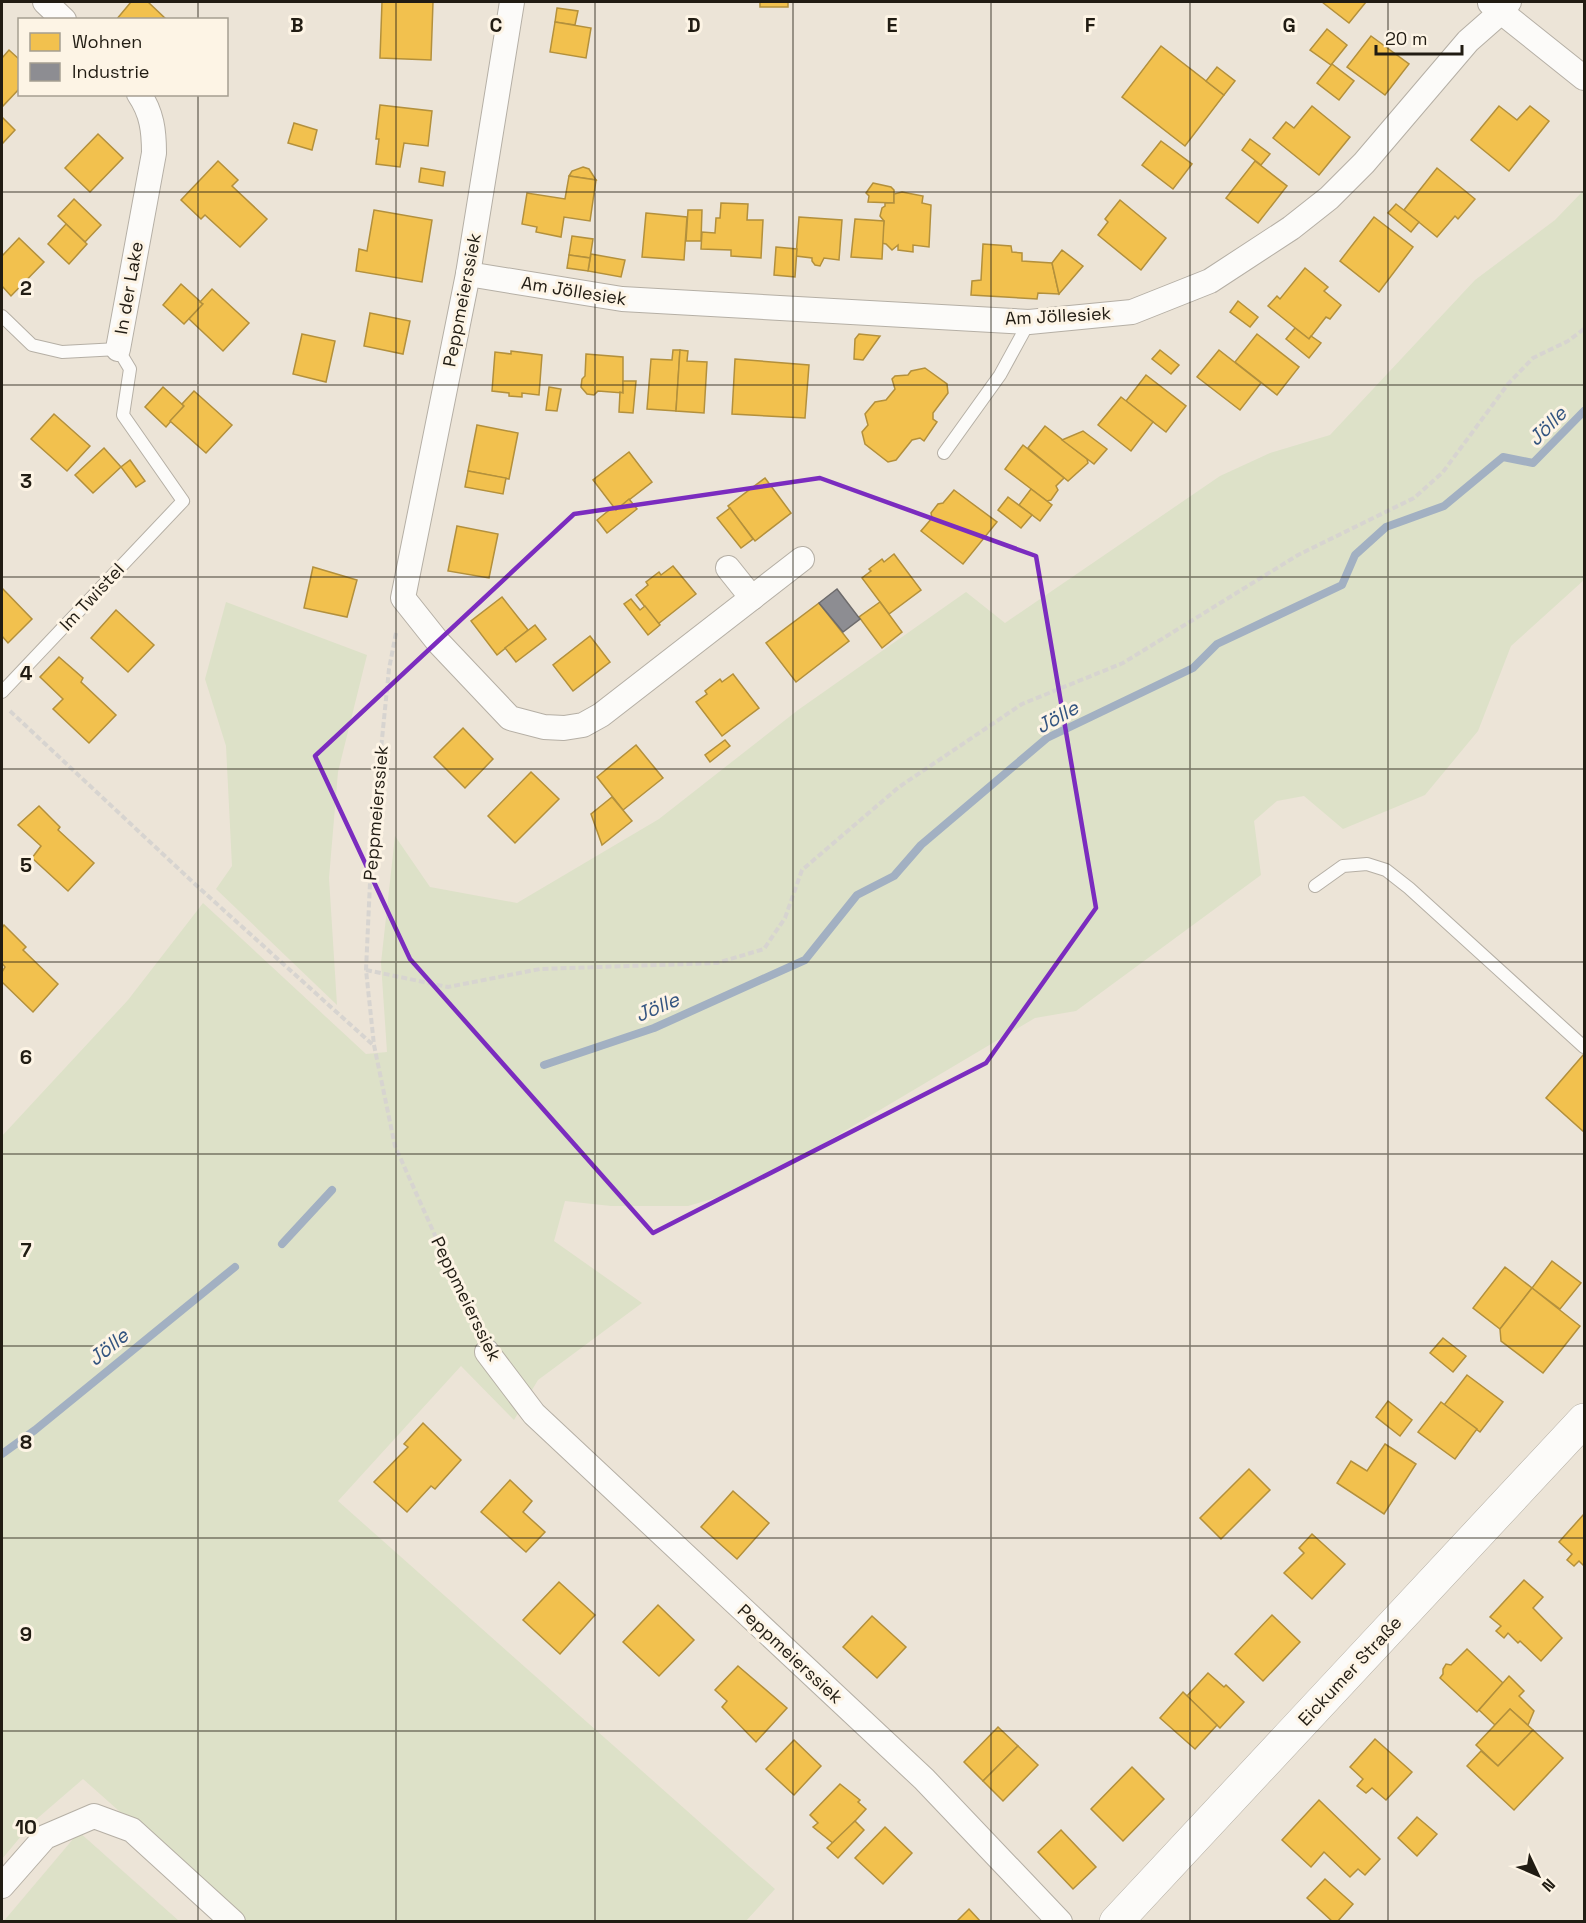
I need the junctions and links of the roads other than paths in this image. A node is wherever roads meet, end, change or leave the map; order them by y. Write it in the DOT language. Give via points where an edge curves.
graph roads {
  1 [pos="45,2"];
  2 [pos="512,2"];
  3 [pos="1499,5"];
  4 [pos="62,18"];
  5 [pos="1584,78"];
  6 [pos="140,96"];
  7 [pos="468,274"];
  8 [pos="2,316"];
  9 [pos="1029,322"];
  10 [pos="118,349"];
  11 [pos="944,453"];
  12 [pos="183,501"];
  13 [pos="802,559"];
  14 [pos="729,568"];
  15 [pos="752,598"];
  16 [pos="2,693"];
  17 [pos="1315,886"];
  18 [pos="1584,1047"];
  19 [pos="487,1352"];
  20 [pos="1584,1420"];
  21 [pos="2,1886"];
  22 [pos="233,1922"];
  23 [pos="1060,1922"];
  24 [pos="1116,1922"];
  1 -- 4 [label="street"];
  2 -- 7 [label="street, Peppmeierssiek"];
  3 -- 5 [label="street"];
  3 -- 9 [label="street, Am Jöllesiek" via="1364,163 1291,228 1210,281 1132,312"];
  6 -- 10 [label="street, In der Lake" via="153,126 154,153"];
  7 -- 9 [label="street, Am Jöllesiek" via="622,299"];
  7 -- 15 [label="street, Peppmeierssiek" via="403,598 438,642 510,718 564,728 583,725 601,715"];
  8 -- 10 [label="lane" via="32,345 62,352"];
  9 -- 11 [label="lane" via="1000,375"];
  10 -- 12 [label="lane, In der Lake" via="130,369 123,415"];
  12 -- 16 [label="lane, Im Twistel"];
  13 -- 15 [label="street"];
  14 -- 15 [label="street"];
  17 -- 18 [label="lane" via="1343,866 1367,864 1386,870"];
  19 -- 23 [label="street, Peppmeierssiek" via="534,1413 924,1779"];
  20 -- 24 [label="main road, Eickumer Straße"];
  21 -- 22 [label="street" via="45,1837 94,1816 132,1830"];
}
